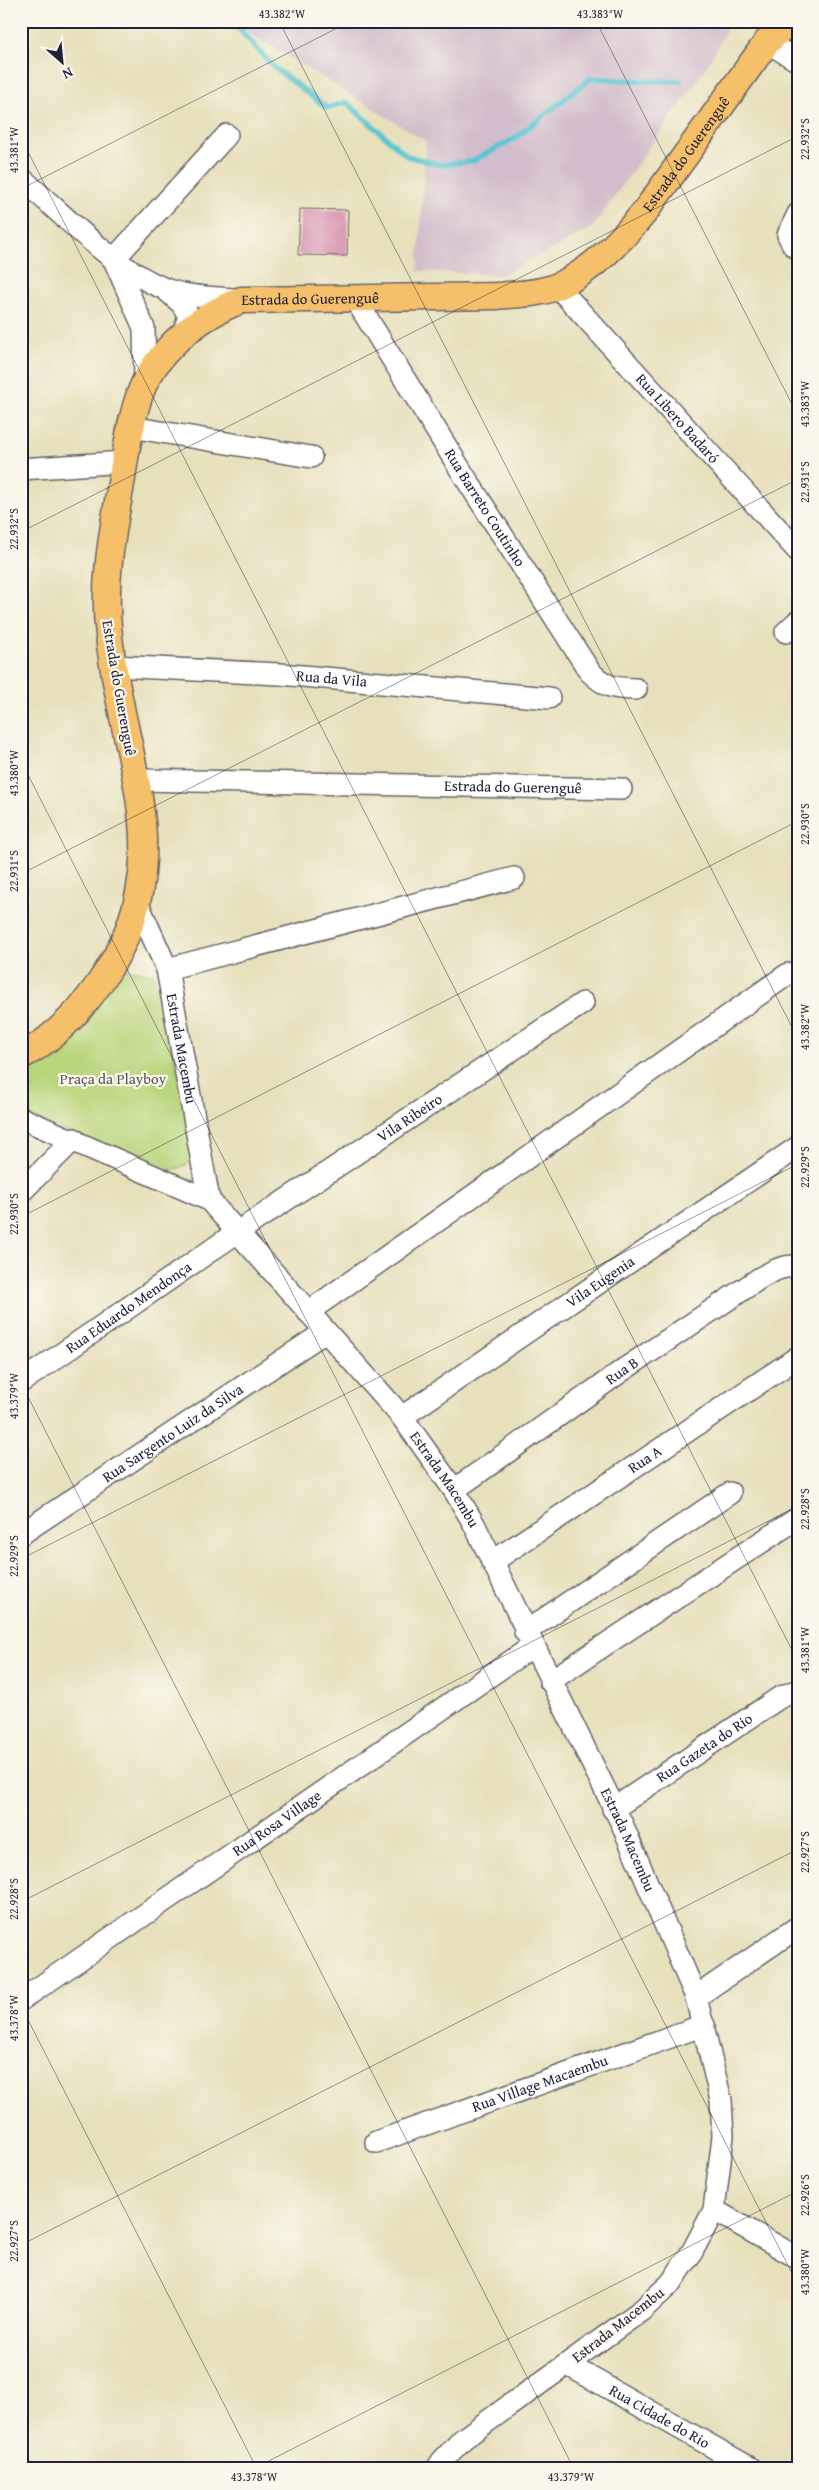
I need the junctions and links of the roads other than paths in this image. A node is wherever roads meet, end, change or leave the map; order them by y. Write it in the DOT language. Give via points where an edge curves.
graph roads {
  1 [pos="789,21"];
  2 [pos="768,32"];
  3 [pos="798,61"];
  4 [pos="227,135"];
  5 [pos="21,178"];
  6 [pos="798,214"];
  7 [pos="793,242"];
  8 [pos="114,259"];
  9 [pos="557,286"];
  10 [pos="165,289"];
  11 [pos="354,297"];
  12 [pos="241,300"];
  13 [pos="144,328"];
  14 [pos="181,336"];
  15 [pos="145,381"];
  16 [pos="131,427"];
  17 [pos="311,457"];
  18 [pos="124,462"];
  19 [pos="21,468"];
  20 [pos="798,551"];
  21 [pos="113,666"];
  22 [pos="636,689"];
  23 [pos="549,698"];
  24 [pos="137,780"];
  25 [pos="621,789"];
  26 [pos="514,878"];
  27 [pos="138,904"];
  28 [pos="167,969"];
  29 [pos="788,974"];
  30 [pos="583,1003"];
  31 [pos="21,1056"];
  32 [pos="21,1118"];
  33 [pos="74,1139"];
  34 [pos="798,1147"];
  35 [pos="21,1192"];
  36 [pos="209,1200"];
  37 [pos="236,1233"];
  38 [pos="798,1266"];
  39 [pos="308,1312"];
  40 [pos="325,1332"];
  41 [pos="798,1357"];
  42 [pos="21,1382"];
  43 [pos="402,1416"];
  44 [pos="454,1490"];
  45 [pos="730,1493"];
  46 [pos="798,1518"];
  47 [pos="21,1534"];
  48 [pos="492,1562"];
  49 [pos="529,1639"];
  50 [pos="550,1680"];
  51 [pos="798,1690"];
  52 [pos="613,1808"];
  53 [pos="798,1927"];
  54 [pos="696,1997"];
  55 [pos="21,2000"];
  56 [pos="704,2025"];
  57 [pos="376,2142"];
  58 [pos="714,2210"];
  59 [pos="798,2258"];
  60 [pos="568,2364"];
  61 [pos="437,2469"];
  62 [pos="752,2469"];
  1 -- 2 [label="main road, Estrada do Guerenguê"];
  2 -- 3 [label="street"];
  2 -- 9 [label="main road, Estrada do Guerenguê" via="644,213 596,262"];
  4 -- 8 [label="street"];
  5 -- 8 [label="street"];
  6 -- 7 [label="street"];
  8 -- 10 [label="street"];
  8 -- 13 [label="street"];
  9 -- 11 [label="main road, Estrada do Guerenguê" via="497,296"];
  9 -- 20 [label="street, Rua Libero Badaró"];
  10 -- 12 [label="street"];
  10 -- 14 [label="street" via="182,304 189,316"];
  11 -- 12 [label="main road, Estrada do Guerenguê"];
  11 -- 22 [label="street, Rua Barreto Coutinho" via="590,672 604,685"];
  12 -- 14 [label="main road, Estrada do Guerenguê" via="210,315"];
  13 -- 14 [label="street" via="158,340 169,341"];
  13 -- 15 [label="street"];
  14 -- 15 [label="main road, Estrada do Guerenguê"];
  15 -- 16 [label="main road, Estrada do Guerenguê"];
  16 -- 17 [label="street"];
  16 -- 18 [label="main road, Estrada do Guerenguê"];
  18 -- 19 [label="street"];
  18 -- 21 [label="main road, Estrada do Guerenguê" via="106,573 106,609"];
  21 -- 23 [label="street, Rua da Vila" via="280,674"];
  21 -- 24 [label="main road, Estrada do Guerenguê"];
  24 -- 25 [label="street, Estrada do Guerenguê"];
  24 -- 27 [label="main road, Estrada do Guerenguê" via="145,852"];
  26 -- 28 [label="street"];
  27 -- 28 [label="street, Estrada Macembu"];
  27 -- 31 [label="main road, Estrada do Guerenguê" via="114,962 87,1001 58,1032"];
  28 -- 36 [label="street, Estrada Macembu"];
  29 -- 39 [label="street"];
  30 -- 37 [label="street, Vila Ribeiro"];
  32 -- 33 [label="street, Estrada Macembu"];
  33 -- 35 [label="street"];
  33 -- 36 [label="street, Estrada Macembu"];
  34 -- 43 [label="street, Vila Eugenia"];
  36 -- 37 [label="street, Estrada Macembu"];
  37 -- 39 [label="street, Estrada Macembu"];
  37 -- 42 [label="street, Rua Eduardo Mendonça"];
  38 -- 44 [label="street, Rua B" via="777,1268 760,1278"];
  39 -- 40 [label="street, Estrada Macembu"];
  40 -- 43 [label="street, Estrada Macembu"];
  40 -- 47 [label="street, Rua Sargento Luiz da Silva"];
  41 -- 48 [label="street, Rua A"];
  43 -- 44 [label="street, Estrada Macembu"];
  44 -- 48 [label="street, Estrada Macembu"];
  45 -- 49 [label="street, Rua Rosa Village"];
  46 -- 50 [label="street"];
  48 -- 49 [label="street, Estrada Macembu"];
  49 -- 50 [label="street, Estrada Macembu"];
  49 -- 55 [label="street, Rua Rosa Village"];
  50 -- 52 [label="street, Estrada Macembu"];
  51 -- 52 [label="street, Rua Gazeta do Rio" via="779,1698"];
  52 -- 54 [label="street, Estrada Macembu"];
  53 -- 54 [label="street"];
  54 -- 56 [label="street, Estrada Macembu"];
  56 -- 57 [label="street, Rua Village Macaembu"];
  56 -- 58 [label="street, Estrada Macembu" via="721,2100 722,2136"];
  58 -- 59 [label="street"];
  58 -- 60 [label="street, Estrada Macembu" via="671,2284 642,2310"];
  60 -- 61 [label="street, Estrada Macembu" via="463,2439"];
  60 -- 62 [label="street, Rua Cidade do Rio"];
}
